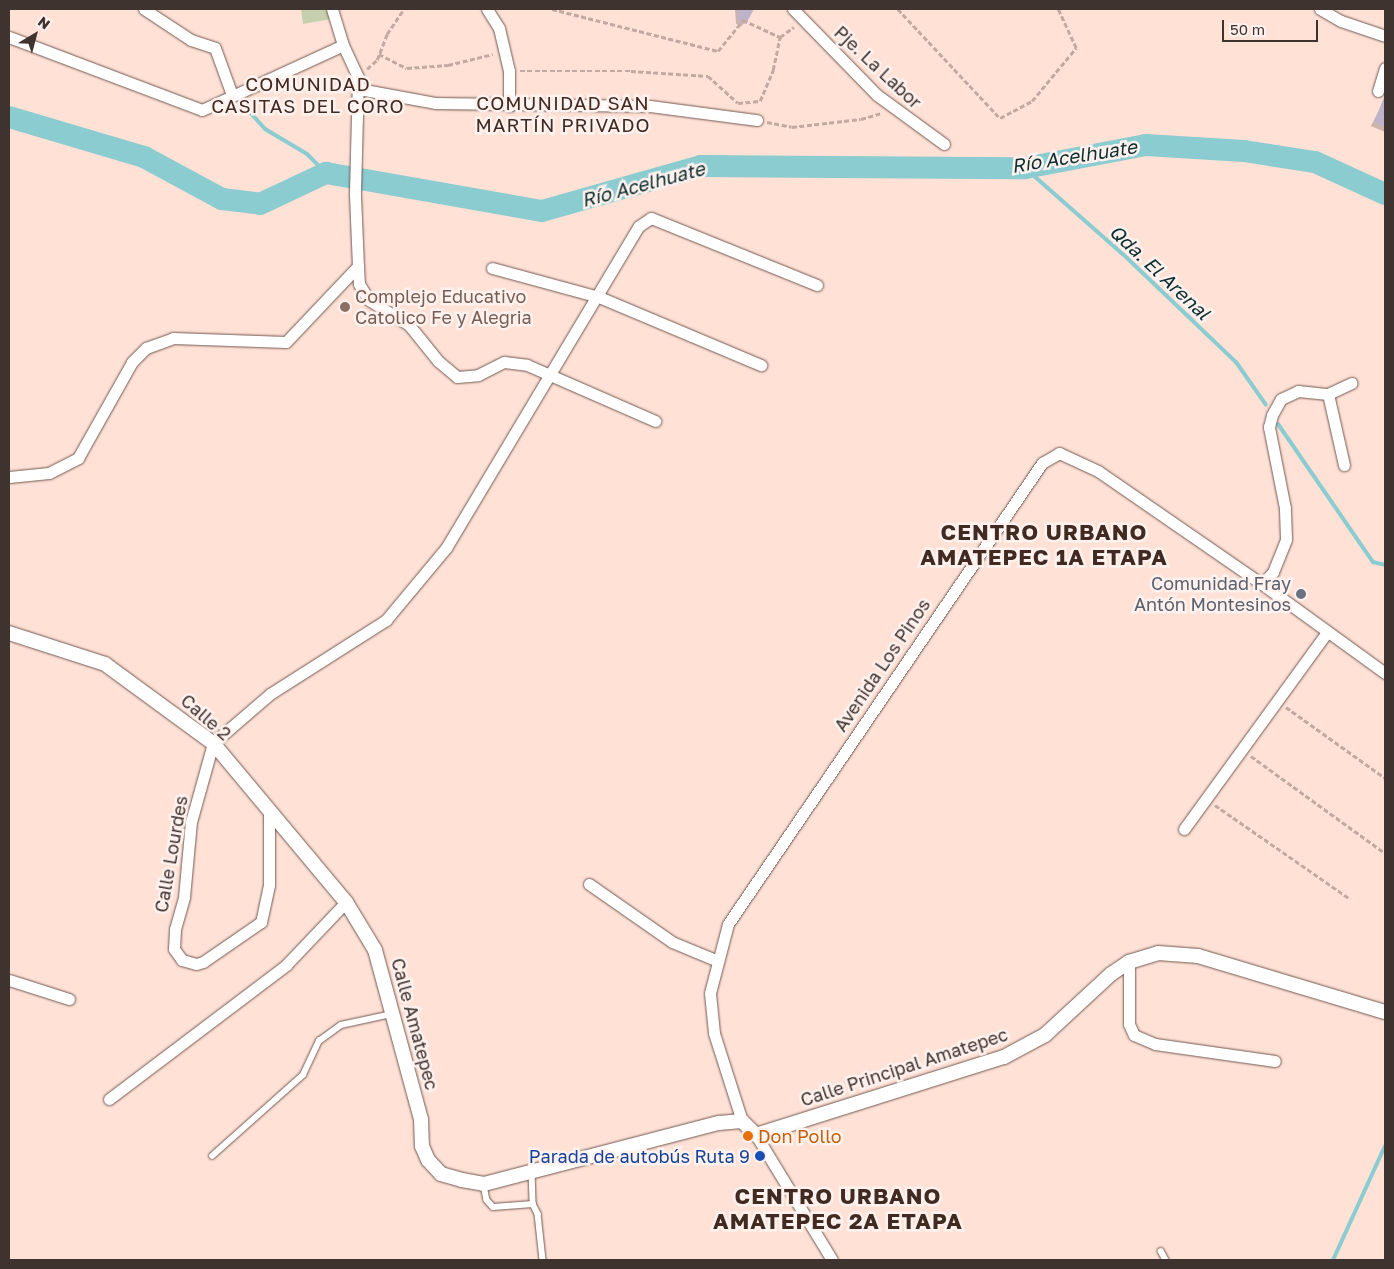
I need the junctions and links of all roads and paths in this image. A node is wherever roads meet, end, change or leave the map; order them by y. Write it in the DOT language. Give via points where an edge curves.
graph roads {
  1 [pos="144,9"];
  2 [pos="332,9"];
  3 [pos="404,9"];
  4 [pos="488,9"];
  5 [pos="552,9"];
  6 [pos="793,9"];
  7 [pos="898,9"];
  8 [pos="1058,9"];
  9 [pos="1320,9"];
  10 [pos="804,21"];
  11 [pos="9,36"];
  12 [pos="1385,36"];
  13 [pos="780,37"];
  14 [pos="343,45"];
  15 [pos="504,51"];
  16 [pos="379,54"];
  17 [pos="1385,68"];
  18 [pos="509,71"];
  19 [pos="358,76"];
  20 [pos="359,89"];
  21 [pos="1378,91"];
  22 [pos="232,95"];
  23 [pos="753,102"];
  24 [pos="509,106"];
  25 [pos="895,109"];
  26 [pos="757,120"];
  27 [pos="944,144"];
  28 [pos="358,266"];
  29 [pos="492,268"];
  30 [pos="817,285"];
  31 [pos="599,296"];
  32 [pos="761,365"];
  33 [pos="549,375"];
  34 [pos="1352,383"];
  35 [pos="1328,394"];
  36 [pos="656,421"];
  37 [pos="1344,465"];
  38 [pos="9,477"];
  39 [pos="1262,584"];
  40 [pos="1327,632"];
  41 [pos="9,633"];
  42 [pos="1385,673"];
  43 [pos="1277,701"];
  44 [pos="212,743"];
  45 [pos="1242,750"];
  46 [pos="1385,778"];
  47 [pos="1206,799"];
  48 [pos="269,814"];
  49 [pos="1184,829"];
  50 [pos="1385,853"];
  51 [pos="589,884"];
  52 [pos="334,889"];
  53 [pos="1350,899"];
  54 [pos="346,902"];
  55 [pos="718,961"];
  56 [pos="1129,962"];
  57 [pos="9,980"];
  58 [pos="69,999"];
  59 [pos="1385,1012"];
  60 [pos="394,1014"];
  61 [pos="1275,1061"];
  62 [pos="109,1098"];
  63 [pos="742,1121"];
  64 [pos="756,1135"];
  65 [pos="212,1156"];
  66 [pos="532,1172"];
  67 [pos="484,1184"];
  68 [pos="533,1204"];
  69 [pos="1161,1252"];
  70 [pos="543,1260"];
  71 [pos="832,1260"];
  72 [pos="1166,1260"];
  1 -- 22 [label="street" via="191,40 215,48"];
  2 -- 14 [label="street"];
  3 -- 16 [label="path" via="387,34"];
  4 -- 15 [label="street" via="499,28"];
  5 -- 13 [label="path" via="718,51 743,20"];
  6 -- 10 [label="street, Pje. La Labor"];
  7 -- 8 [label="path" via="1000,118 1032,100 1076,48"];
  9 -- 12 [label="street" via="1341,21"];
  10 -- 13 [label="path"];
  10 -- 25 [label="street, Pje. La Labor"];
  11 -- 22 [label="street" via="199,109 210,108"];
  13 -- 23 [label="path" via="773,70 760,101"];
  14 -- 19 [label="street"];
  14 -- 22 [label="street"];
  15 -- 16 [label="path" via="448,65 407,68"];
  15 -- 18 [label="street"];
  16 -- 19 [label="path"];
  17 -- 21 [label="street"];
  18 -- 23 [label="path" via="631,71 708,76 738,104"];
  18 -- 24 [label="street"];
  19 -- 20 [label="street"];
  20 -- 24 [label="street" via="435,103"];
  20 -- 28 [label="street" via="355,195"];
  23 -- 26 [label="path"];
  24 -- 26 [label="street" via="650,106"];
  25 -- 26 [label="path" via="861,119 792,127"];
  25 -- 27 [label="street, Pje. La Labor"];
  28 -- 33 [label="street" via="359,284 369,300 409,325 438,361 457,377 478,375 504,362 527,365"];
  28 -- 38 [label="street" via="286,342 173,338 146,348 132,362 78,458 49,473"];
  29 -- 31 [label="street"];
  30 -- 31 [label="street" via="651,218 639,226"];
  31 -- 32 [label="street"];
  31 -- 33 [label="street"];
  33 -- 36 [label="street"];
  33 -- 44 [label="street" via="446,548 386,620 270,694"];
  34 -- 35 [label="street"];
  35 -- 37 [label="street"];
  35 -- 39 [label="street" via="1298,391 1281,399 1272,415 1268,427 1285,508 1286,539 1277,563"];
  39 -- 40 [label="street, Avenida Los Pinos"];
  39 -- 55 [label="street, Avenida Los Pinos" via="1098,471 1059,452 1042,463 728,924"];
  40 -- 42 [label="street, Avenida Los Pinos"];
  40 -- 43 [label="street"];
  41 -- 44 [label="street, Calle 2" via="105,664"];
  43 -- 45 [label="street"];
  43 -- 46 [label="path"];
  44 -- 48 [label="street, Calle 2"];
  44 -- 48 [label="street, Calle Lourdes" via="191,822 184,898 174,942 174,949 182,960 196,964 217,954 261,922 269,885"];
  45 -- 47 [label="street"];
  45 -- 50 [label="path"];
  47 -- 49 [label="street"];
  47 -- 53 [label="path"];
  48 -- 52 [label="street, Calle 2"];
  51 -- 55 [label="street" via="672,942"];
  52 -- 54 [label="street, Calle Amatepec"];
  54 -- 60 [label="street, Calle Amatepec" via="376,950"];
  54 -- 62 [label="street" via="286,965"];
  55 -- 63 [label="street, Avenida Los Pinos" via="710,993 714,1033"];
  56 -- 59 [label="street, Calle Principal Amatepec" via="1158,953 1198,956"];
  56 -- 61 [label="street" via="1129,1024 1134,1035 1155,1044"];
  56 -- 64 [label="street, Calle Principal Amatepec" via="1030,1045 1004,1057"];
  57 -- 58 [label="street"];
  60 -- 65 [label="lane" via="340,1025 319,1041 302,1075"];
  60 -- 67 [label="street, Calle Amatepec" via="420,1120 422,1146 428,1160 441,1174"];
  63 -- 64 [label="street, Avenida Los Pinos"];
  63 -- 66 [label="street" via="712,1125"];
  64 -- 71 [label="street, Avenida Los Pinos"];
  66 -- 67 [label="street"];
  66 -- 68 [label="lane"];
  67 -- 68 [label="lane" via="487,1200 493,1207"];
  68 -- 70 [label="lane" via="538,1214"];
  69 -- 72 [label="lane"];
}
